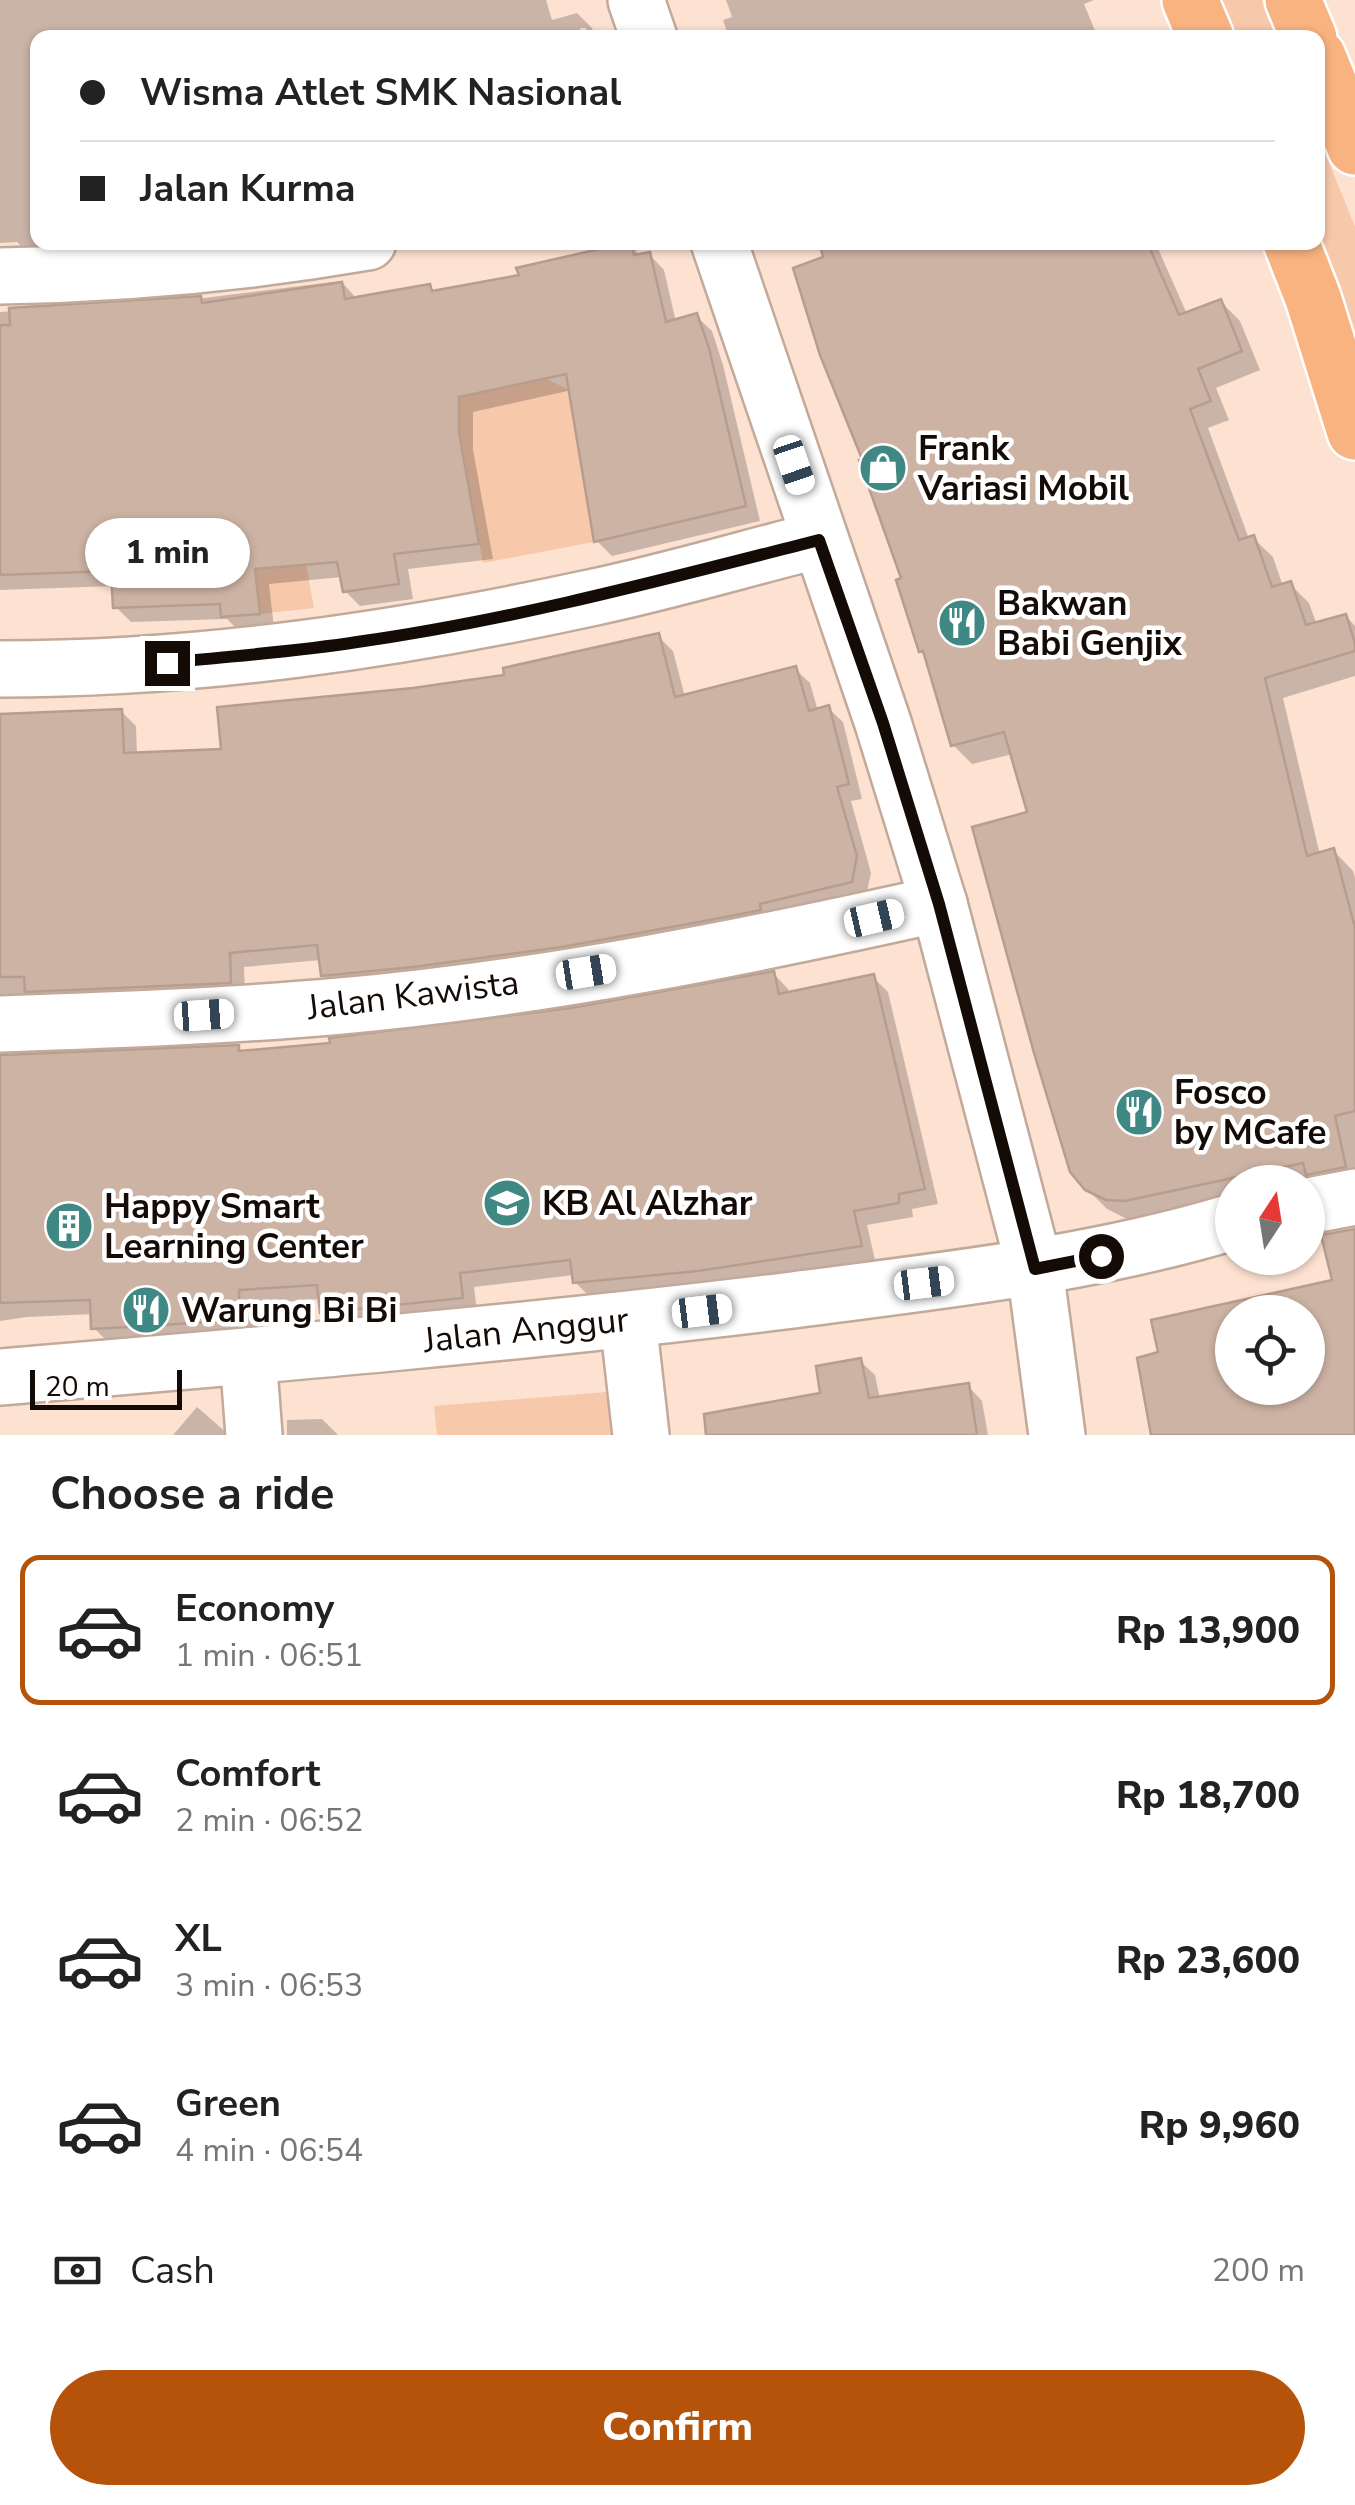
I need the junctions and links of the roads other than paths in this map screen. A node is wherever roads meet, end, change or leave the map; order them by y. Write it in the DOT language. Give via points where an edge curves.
graph roads {
  1 [pos="636,0"];
  2 [pos="1190,0"];
  3 [pos="1294,0"];
  4 [pos="646,30"];
  5 [pos="1203,30"];
  6 [pos="1306,30"];
  7 [pos="1325,74"];
  8 [pos="1355,146"];
  9 [pos="322,250"];
  10 [pos="721,250"];
  11 [pos="1295,250"];
  12 [pos="0,276"];
  13 [pos="1355,432"];
  14 [pos="819,540"];
  15 [pos="0,669"];
  16 [pos="939,904"];
  17 [pos="0,1024"];
  18 [pos="1355,1197"];
  19 [pos="1325,1203"];
  20 [pos="1215,1227"];
  21 [pos="1355,1229"];
  22 [pos="1325,1234"];
  23 [pos="1167,1242"];
  24 [pos="1215,1243"];
  25 [pos="1035,1269"];
  26 [pos="628,1320"];
  27 [pos="248,1356"];
  28 [pos="0,1377"];
  29 [pos="254,1435"];
  30 [pos="641,1435"];
  31 [pos="1058,1435"];
  1 -- 4 [label="street"];
  2 -- 5 [label="main road"];
  3 -- 6 [label="main road"];
  7 -- 8 [label="main road"];
  9 -- 12 [label="street" via="158,270"];
  10 -- 14 [label="street"];
  11 -- 13 [label="main road"];
  14 -- 15 [label="street" via="594,598 355,643 167,663"];
  14 -- 16 [label="street"];
  16 -- 17 [label="street, Jalan Kawista" via="514,984 169,1018"];
  16 -- 25 [label="street"];
  18 -- 19 [label="street"];
  20 -- 23 [label="street, Jalan Anggur"];
  21 -- 22 [label="street"];
  23 -- 24 [label="street, Jalan Anggur"];
  23 -- 25 [label="street, Jalan Anggur"];
  25 -- 26 [label="street, Jalan Anggur"];
  25 -- 31 [label="street"];
  26 -- 27 [label="street, Jalan Anggur"];
  26 -- 30 [label="street"];
  27 -- 28 [label="street, Jalan Anggur"];
  27 -- 29 [label="street"];
}
